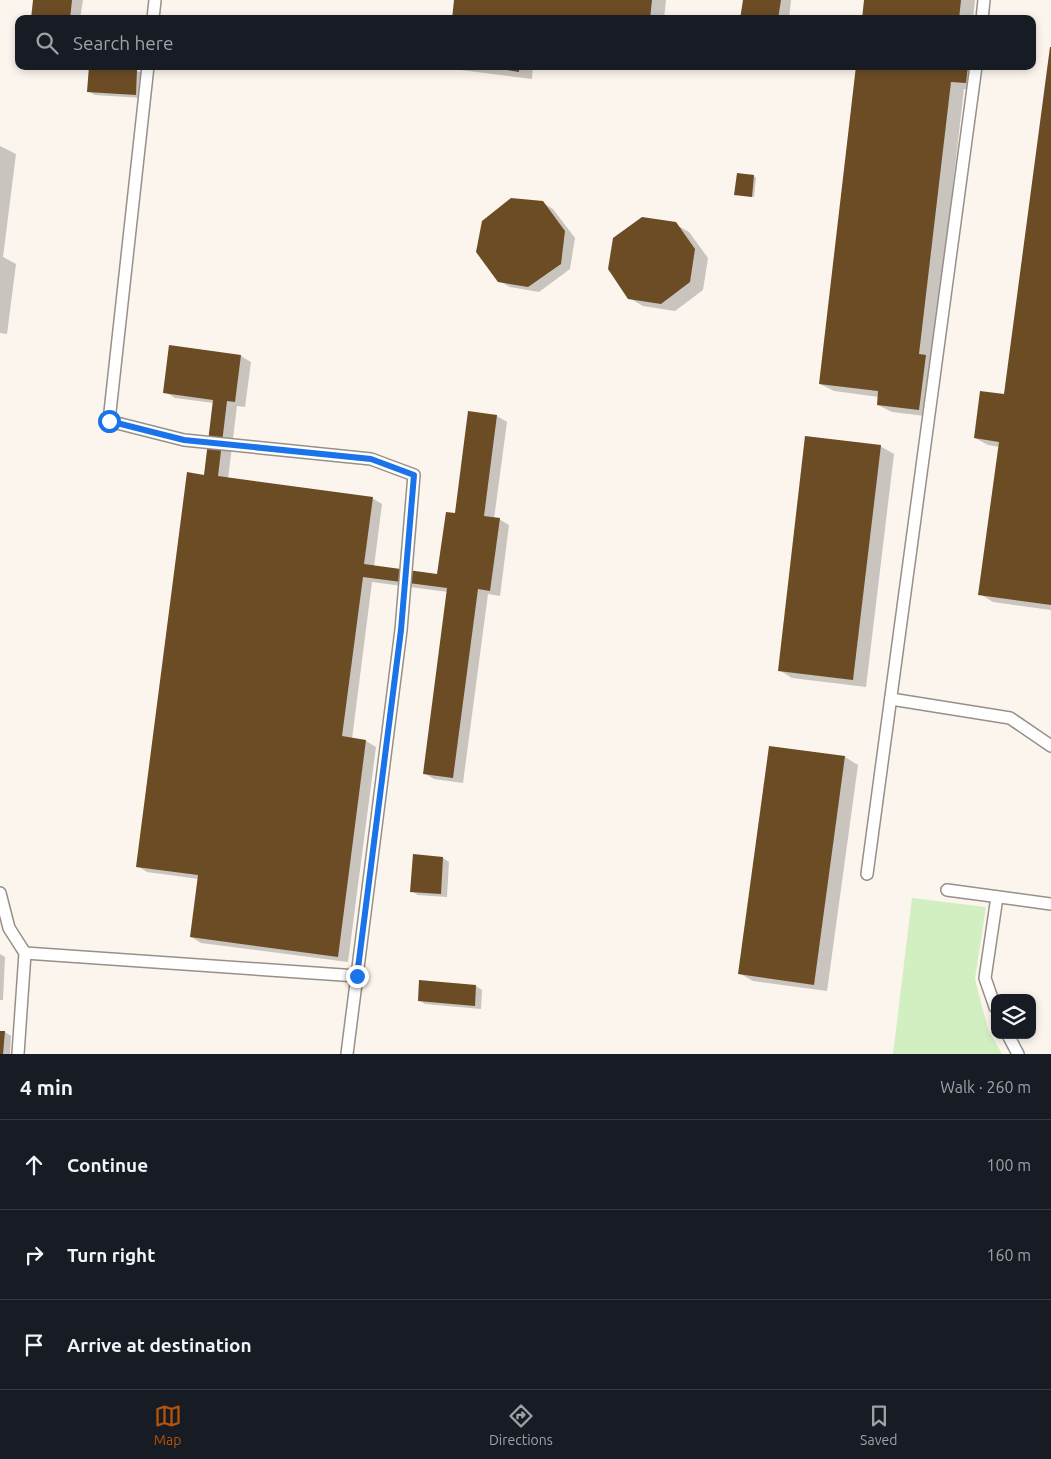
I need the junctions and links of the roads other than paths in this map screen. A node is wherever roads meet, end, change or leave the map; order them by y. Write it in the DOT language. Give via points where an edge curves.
graph roads {
  1 [pos="155,0"];
  2 [pos="984,0"];
  3 [pos="153,15"];
  4 [pos="982,15"];
  5 [pos="148,70"];
  6 [pos="975,70"];
  7 [pos="890,699"];
  8 [pos="1051,746"];
  9 [pos="867,874"];
  10 [pos="947,890"];
  11 [pos="0,893"];
  12 [pos="996,897"];
  13 [pos="1051,904"];
  14 [pos="5,927"];
  15 [pos="25,954"];
  16 [pos="357,976"];
  17 [pos="991,995"];
  18 [pos="1010,1039"];
  19 [pos="18,1054"];
  20 [pos="347,1054"];
  21 [pos="1018,1054"];
  1 -- 3 [label="lane"];
  2 -- 4 [label="lane"];
  5 -- 16 [label="lane" via="109,421 184,440 371,459 414,475 401,630"];
  6 -- 7 [label="lane"];
  7 -- 8 [label="lane" via="1010,718"];
  7 -- 9 [label="lane"];
  10 -- 12 [label="lane"];
  11 -- 14 [label="lane"];
  12 -- 13 [label="lane"];
  12 -- 17 [label="lane" via="985,978"];
  14 -- 15 [label="lane"];
  15 -- 16 [label="lane"];
  15 -- 19 [label="lane"];
  16 -- 20 [label="lane"];
  18 -- 21 [label="lane"];
}
